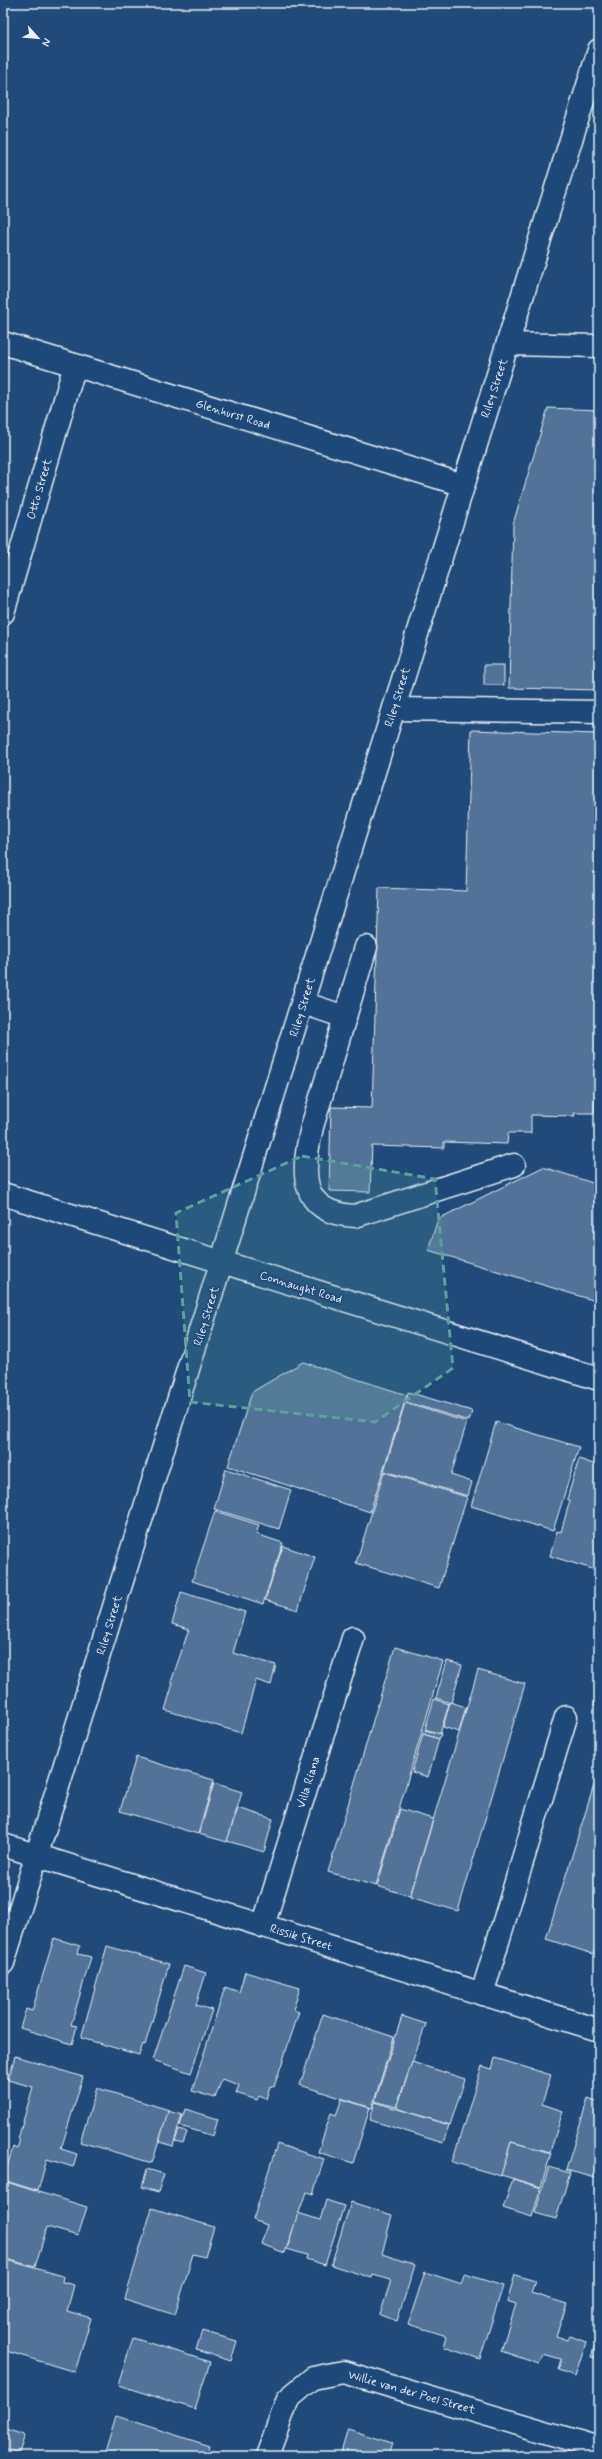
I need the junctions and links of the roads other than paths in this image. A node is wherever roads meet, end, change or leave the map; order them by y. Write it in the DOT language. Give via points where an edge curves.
graph roads {
  1 [pos="599,50"];
  2 [pos="3,343"];
  3 [pos="508,344"];
  4 [pos="599,346"];
  5 [pos="75,365"];
  6 [pos="463,485"];
  7 [pos="3,613"];
  8 [pos="394,709"];
  9 [pos="599,712"];
  10 [pos="366,947"];
  11 [pos="303,1003"];
  12 [pos="345,1017"];
  13 [pos="514,1165"];
  14 [pos="3,1194"];
  15 [pos="223,1262"];
  16 [pos="599,1379"];
  17 [pos="353,1638"];
  18 [pos="566,1717"];
  19 [pos="3,1845"];
  20 [pos="36,1855"];
  21 [pos="263,1926"];
  22 [pos="3,1963"];
  23 [pos="482,1994"];
  24 [pos="599,2030"];
  25 [pos="599,2448"];
  26 [pos="267,2456"];
  1 -- 3 [label="street, Riley Street"];
  2 -- 5 [label="street, Glenhurst Road"];
  3 -- 4 [label="street"];
  3 -- 6 [label="street, Riley Street"];
  5 -- 6 [label="street, Glenhurst Road"];
  5 -- 7 [label="street, Otto Street"];
  6 -- 8 [label="street, Riley Street"];
  8 -- 9 [label="street"];
  8 -- 11 [label="street, Riley Street"];
  10 -- 12 [label="street"];
  11 -- 12 [label="street"];
  11 -- 15 [label="street, Riley Street"];
  12 -- 13 [label="street" via="305,1158 307,1187 318,1204 336,1214 355,1216"];
  14 -- 15 [label="street, Connaught Road"];
  15 -- 16 [label="street, Connaught Road"];
  15 -- 20 [label="street, Riley Street"];
  17 -- 21 [label="street, Villa Riana"];
  18 -- 23 [label="street"];
  19 -- 20 [label="street, Rissik Street"];
  20 -- 21 [label="street, Rissik Street"];
  20 -- 22 [label="street, Riley Street"];
  21 -- 23 [label="street, Rissik Street"];
  23 -- 24 [label="street, Rissik Street"];
  25 -- 26 [label="street, Willie van der Poel Street" via="343,2372 313,2378 288,2399"];
}
